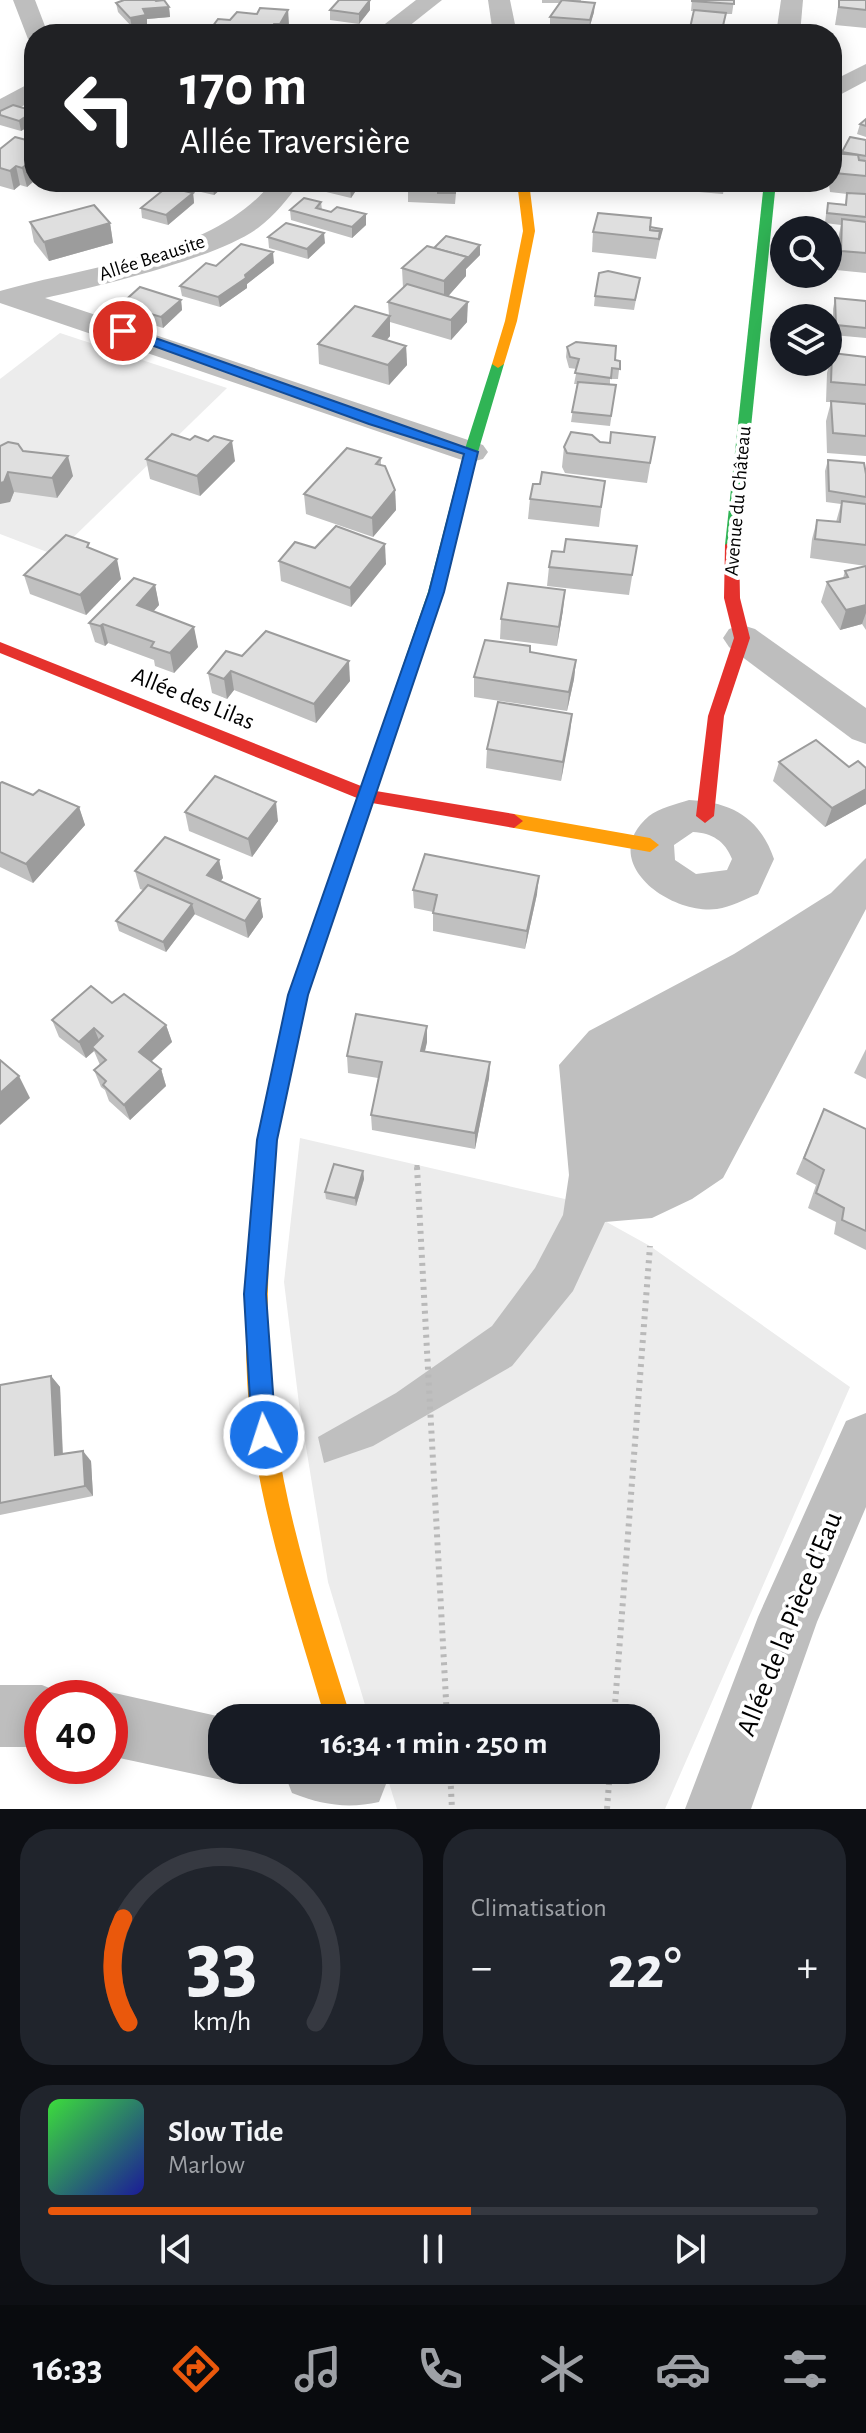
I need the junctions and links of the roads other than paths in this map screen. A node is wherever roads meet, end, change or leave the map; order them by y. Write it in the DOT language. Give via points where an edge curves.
graph roads {
  1 [pos="24,0"];
  2 [pos="431,0"];
  3 [pos="499,0"];
  4 [pos="792,0"];
  5 [pos="32,24"];
  6 [pos="398,24"];
  7 [pos="503,24"];
  8 [pos="789,24"];
  9 [pos="866,71"];
  10 [pos="842,85"];
  11 [pos="24,95"];
  12 [pos="0,110"];
  13 [pos="278,192"];
  14 [pos="524,192"];
  15 [pos="769,192"];
  16 [pos="6,298"];
  17 [pos="471,452"];
  18 [pos="742,638"];
  19 [pos="1,648"];
  20 [pos="866,729"];
  21 [pos="368,796"];
  22 [pos="705,816"];
  23 [pos="650,845"];
  24 [pos="866,1441"];
  25 [pos="334,1704"];
  26 [pos="0,1716"];
  27 [pos="24,1716"];
  28 [pos="128,1728"];
  29 [pos="208,1745"];
  30 [pos="718,1809"];
  1 -- 5 [label="street"];
  2 -- 6 [label="street"];
  3 -- 7 [label="street"];
  4 -- 8 [label="street"];
  9 -- 10 [label="street"];
  11 -- 12 [label="street"];
  13 -- 16 [label="street, Allée Beausite" via="245,224 189,249"];
  14 -- 17 [label="street" via="529,231 511,321"];
  15 -- 18 [label="street, Avenue du Château" via="730,561"];
  16 -- 17 [label="street" via="123,331"];
  17 -- 21 [label="street" via="436,592"];
  18 -- 20 [label="street"];
  18 -- 22 [label="street" via="716,716"];
  19 -- 21 [label="street, Allée des Lilas"];
  21 -- 23 [label="street, Allée des Lilas"];
  21 -- 25 [label="street" via="298,995 267,1140 255,1294 264,1435"];
  22 -- 23 [label="street" via="673,820"];
  22 -- 23 [label="street" via="727,823 749,846 749,873 729,890 695,894 675,886 661,876"];
  24 -- 30 [label="street, Allée de la Pièce d'Eau" via="788,1617"];
  26 -- 27 [label="street"];
  28 -- 29 [label="street"];
}
